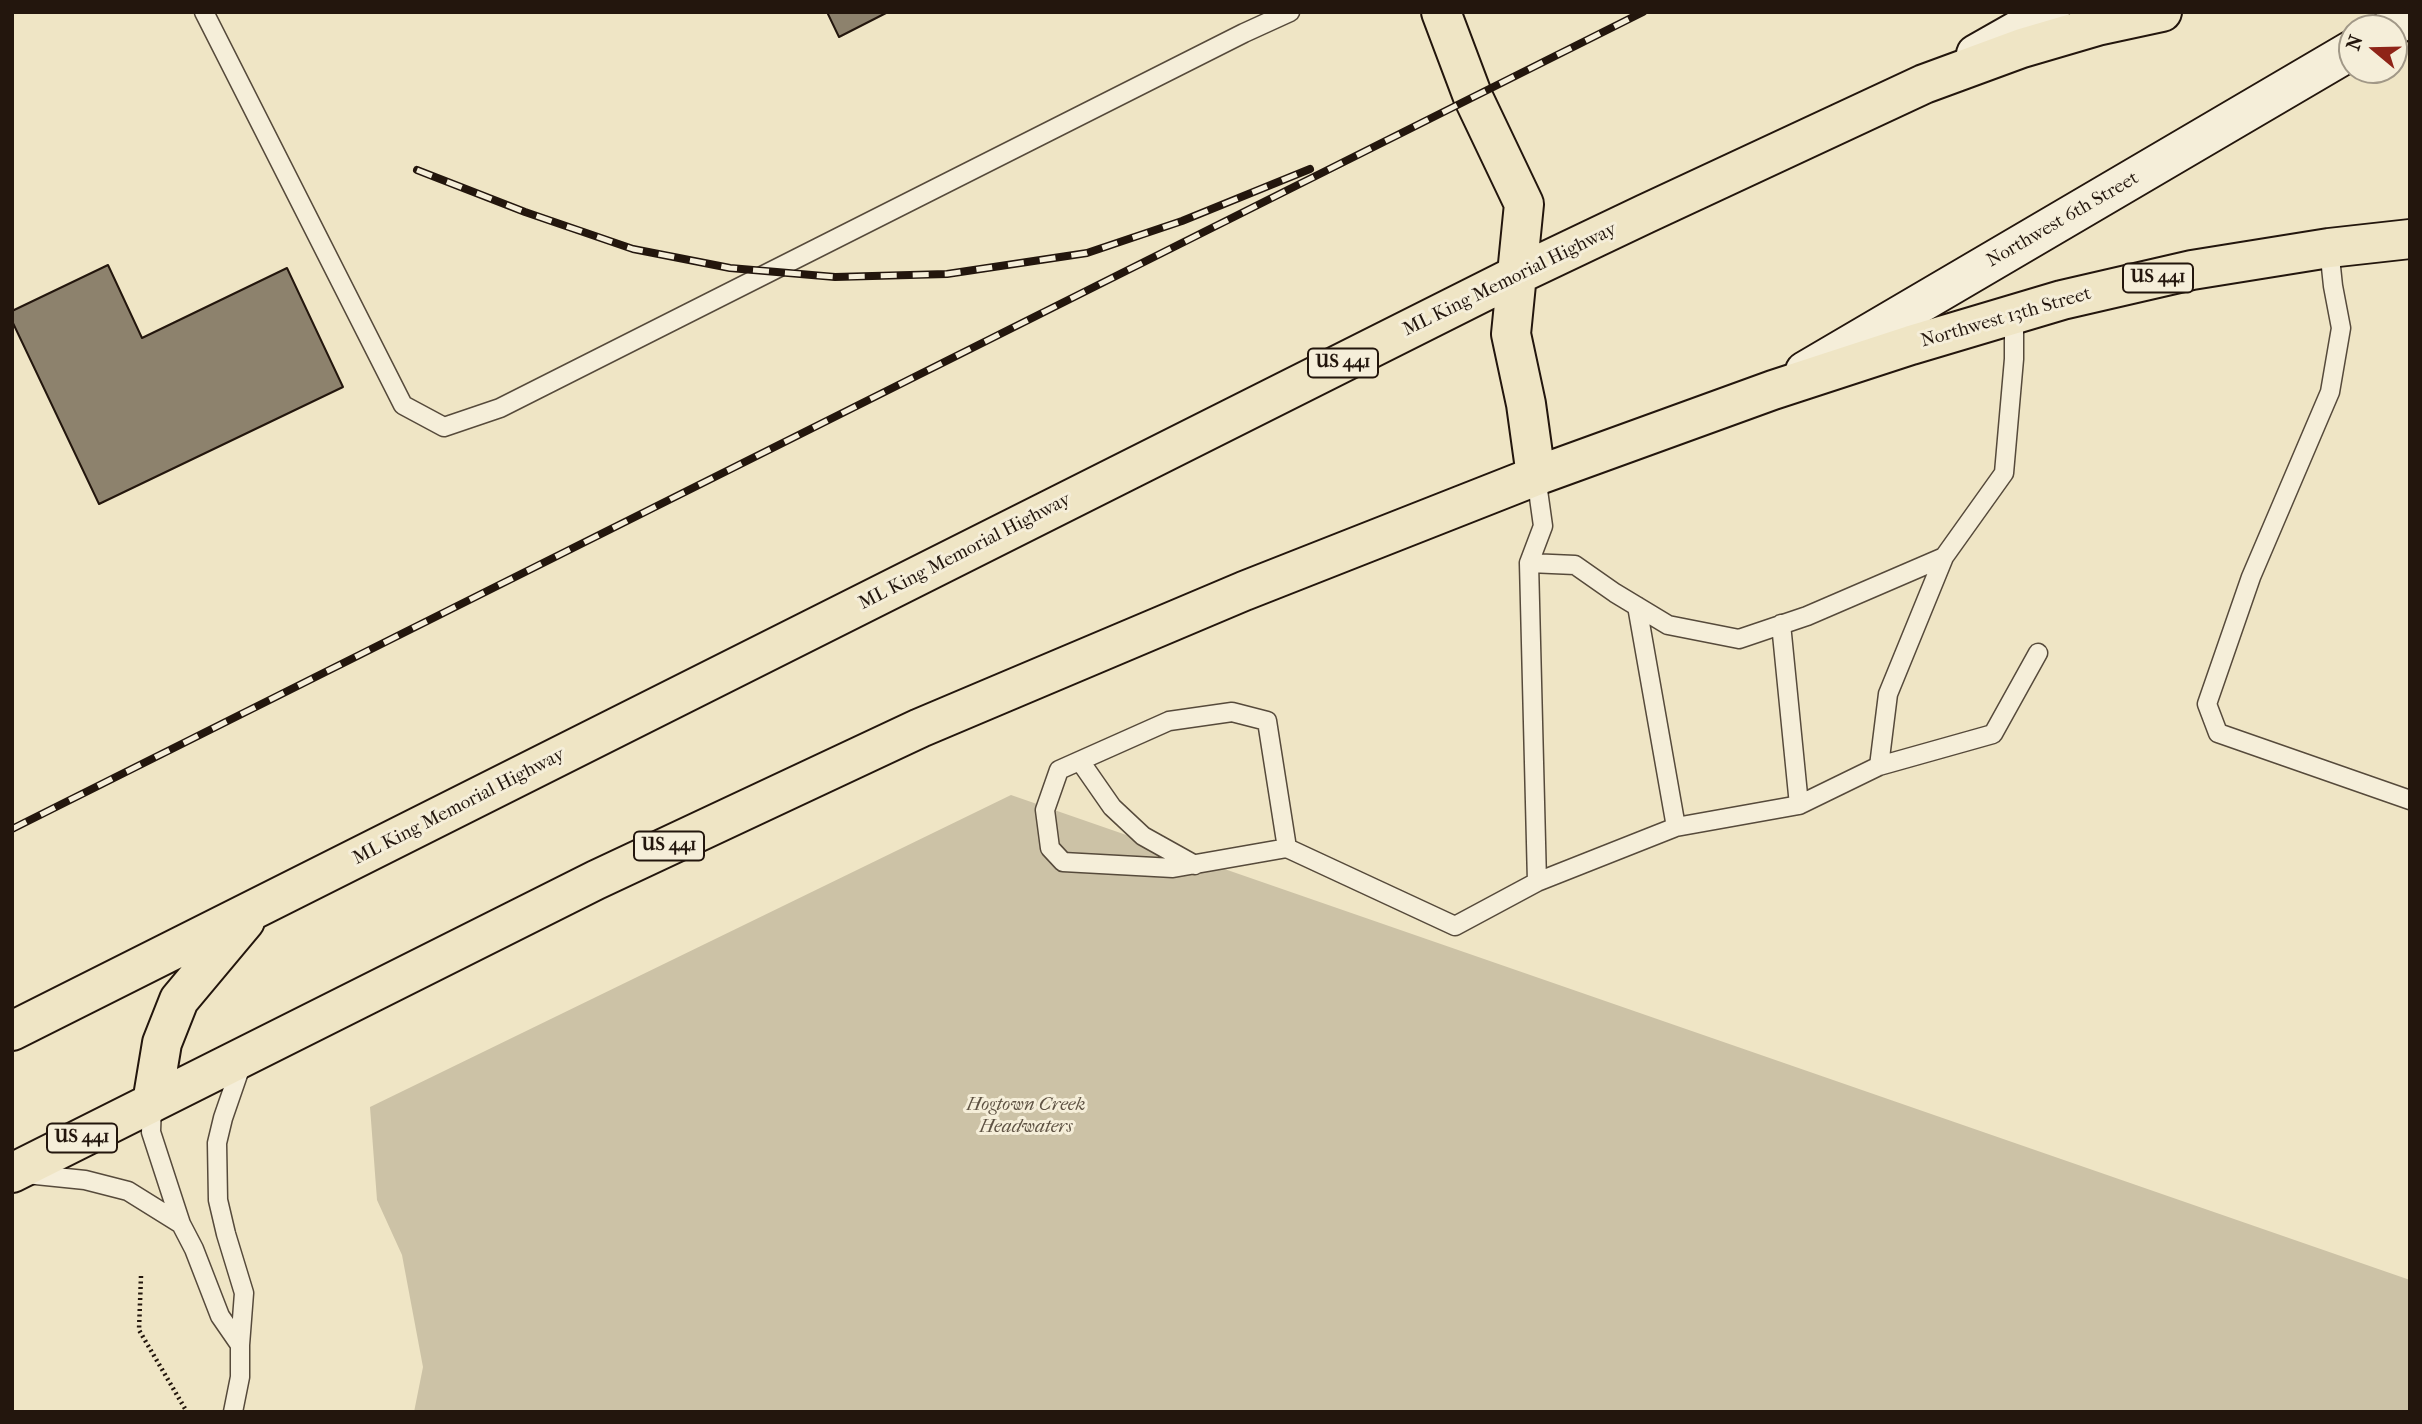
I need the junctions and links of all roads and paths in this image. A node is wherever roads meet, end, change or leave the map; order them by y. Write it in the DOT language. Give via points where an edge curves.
graph roads {
  1 [pos="204,12"];
  2 [pos="1290,12"];
  3 [pos="1441,12"];
  4 [pos="2050,12"];
  5 [pos="2162,12"];
  6 [pos="2338,58"];
  7 [pos="1924,84"];
  8 [pos="2410,239"];
  9 [pos="2329,248"];
  10 [pos="1517,275"];
  11 [pos="2014,314"];
  12 [pos="1773,390"];
  13 [pos="1536,476"];
  14 [pos="1944,556"];
  15 [pos="1529,563"];
  16 [pos="1637,606"];
  17 [pos="1781,624"];
  18 [pos="2038,653"];
  19 [pos="1080,761"];
  20 [pos="1879,766"];
  21 [pos="2410,800"];
  22 [pos="1799,805"];
  23 [pos="1676,827"];
  24 [pos="1286,848"];
  25 [pos="1195,865"];
  26 [pos="1537,882"];
  27 [pos="256,909"];
  28 [pos="12,1031"];
  29 [pos="245,1057"];
  30 [pos="152,1103"];
  31 [pos="12,1173"];
  32 [pos="181,1224"];
  33 [pos="141,1276"];
  34 [pos="240,1345"];
  35 [pos="187,1412"];
  36 [pos="233,1412"];
  1 -- 2 [label="lane" via="402,404 444,427 500,408"];
  3 -- 10 [label="main road" via="1473,97 1524,204"];
  4 -- 7 [label="main road"];
  5 -- 7 [label="main road, US 441" via="2022,48"];
  6 -- 12 [label="main road, Northwest 6th Street"];
  7 -- 10 [label="main road, ML King Memorial Highway / US 441"];
  8 -- 9 [label="main road, Northwest 13th Street / US 441"];
  9 -- 11 [label="main road, Northwest 13th Street / US 441" via="2192,270"];
  9 -- 21 [label="lane" via="2341,327 2330,393 2251,577 2207,704 2218,733"];
  10 -- 13 [label="main road" via="1511,334"];
  10 -- 27 [label="main road, ML King Memorial Highway / US 441"];
  11 -- 12 [label="main road, Northwest 13th Street / US 441"];
  11 -- 14 [label="lane" via="2004,473"];
  12 -- 13 [label="main road, US 441"];
  13 -- 15 [label="lane" via="1543,526"];
  13 -- 29 [label="main road, US 441" via="1244,590 920,728 596,880"];
  14 -- 17 [label="lane"];
  14 -- 20 [label="lane" via="1888,694"];
  15 -- 16 [label="lane" via="1575,565"];
  15 -- 26 [label="lane"];
  16 -- 17 [label="lane" via="1668,625 1738,639"];
  16 -- 23 [label="lane"];
  17 -- 22 [label="lane"];
  18 -- 20 [label="lane" via="1993,734"];
  19 -- 24 [label="lane" via="1169,721 1232,712 1267,721"];
  19 -- 25 [label="lane" via="1112,807 1143,836"];
  19 -- 25 [label="lane" via="1059,770 1045,810 1050,848 1063,862"];
  20 -- 22 [label="lane"];
  22 -- 23 [label="lane"];
  23 -- 26 [label="lane"];
  24 -- 25 [label="lane"];
  24 -- 26 [label="lane" via="1455,926"];
  27 -- 28 [label="main road, ML King Memorial Highway / US 441"];
  27 -- 30 [label="main road" via="179,1000 162,1042"];
  29 -- 30 [label="main road, US 441"];
  29 -- 34 [label="lane" via="217,1143 218,1200 244,1293"];
  30 -- 31 [label="main road, US 441"];
  30 -- 32 [label="lane" via="152,1132"];
  31 -- 32 [label="lane" via="85,1180 128,1191"];
  32 -- 34 [label="lane" via="220,1316"];
  33 -- 35 [label="path" via="139,1331"];
  34 -- 36 [label="lane"];
}
